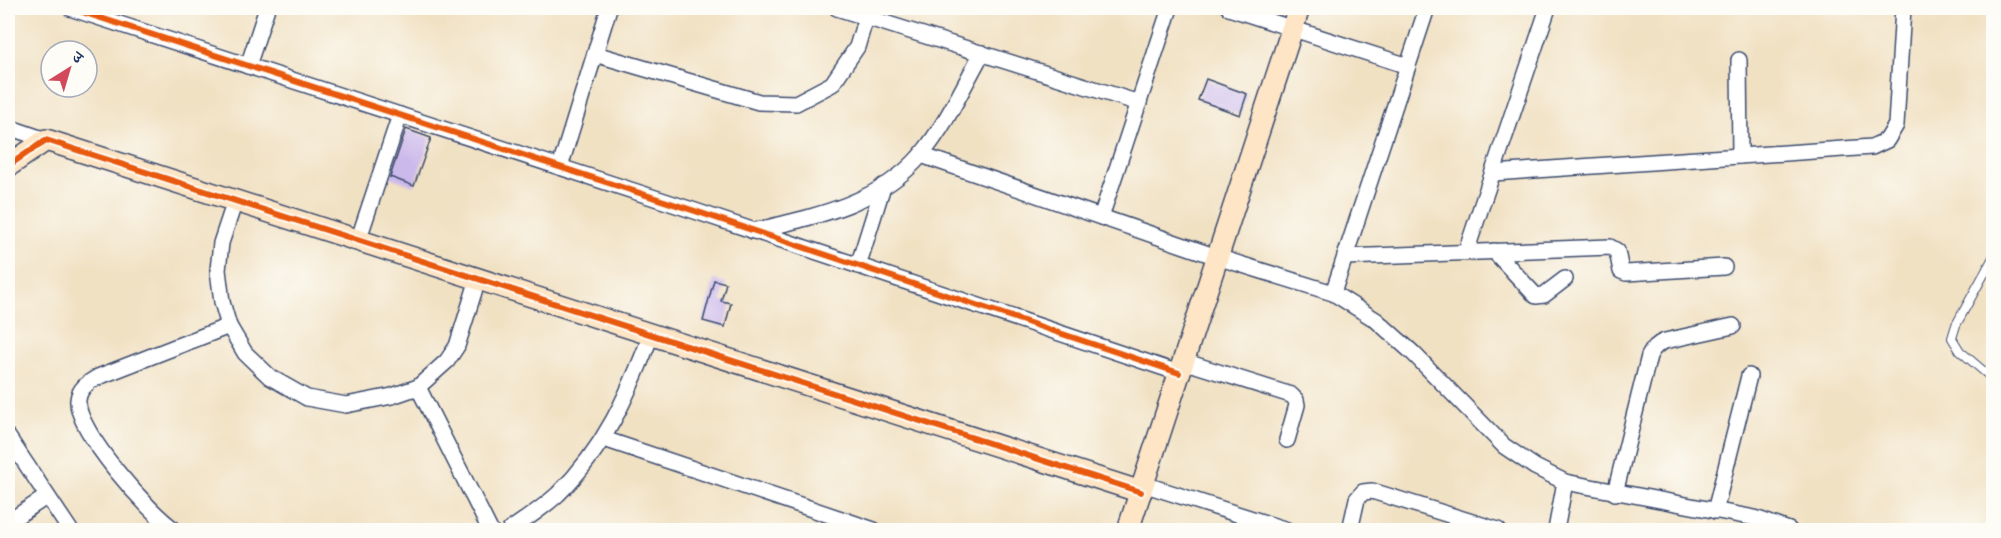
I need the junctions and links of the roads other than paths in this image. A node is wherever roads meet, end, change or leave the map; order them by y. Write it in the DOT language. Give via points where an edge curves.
graph roads {
  1 [pos="70,8"];
  2 [pos="267,8"];
  3 [pos="609,8"];
  4 [pos="837,8"];
  5 [pos="1170,8"];
  6 [pos="1229,8"];
  7 [pos="1299,8"];
  8 [pos="1427,8"];
  9 [pos="1548,8"];
  10 [pos="1903,8"];
  11 [pos="866,17"];
  12 [pos="1292,28"];
  13 [pos="982,53"];
  14 [pos="595,54"];
  15 [pos="1739,60"];
  16 [pos="248,66"];
  17 [pos="1408,66"];
  18 [pos="1138,103"];
  19 [pos="400,115"];
  20 [pos="8,127"];
  21 [pos="46,140"];
  22 [pos="921,155"];
  23 [pos="1740,156"];
  24 [pos="8,166"];
  25 [pos="560,167"];
  26 [pos="1493,173"];
  27 [pos="883,186"];
  28 [pos="235,201"];
  29 [pos="1101,216"];
  30 [pos="753,231"];
  31 [pos="358,241"];
  32 [pos="1494,251"];
  33 [pos="1466,252"];
  34 [pos="1994,256"];
  35 [pos="1217,257"];
  36 [pos="1345,257"];
  37 [pos="858,266"];
  38 [pos="1724,267"];
  39 [pos="478,279"];
  40 [pos="1565,279"];
  41 [pos="1333,293"];
  42 [pos="229,326"];
  43 [pos="1733,326"];
  44 [pos="651,335"];
  45 [pos="1181,367"];
  46 [pos="1749,376"];
  47 [pos="1994,381"];
  48 [pos="418,387"];
  49 [pos="8,437"];
  50 [pos="603,439"];
  51 [pos="1287,440"];
  52 [pos="1566,482"];
  53 [pos="1142,488"];
  54 [pos="1615,493"];
  55 [pos="46,497"];
  56 [pos="1715,511"];
  57 [pos="8,522"];
  58 [pos="70,531"];
  59 [pos="175,531"];
  60 [pos="490,531"];
  61 [pos="510,531"];
  62 [pos="874,531"];
  63 [pos="1128,531"];
  64 [pos="1287,531"];
  65 [pos="1350,531"];
  66 [pos="1498,531"];
  67 [pos="1556,531"];
  68 [pos="1789,531"];
  1 -- 16 [label="street"];
  2 -- 16 [label="street"];
  3 -- 14 [label="street"];
  4 -- 11 [label="street"];
  5 -- 18 [label="street"];
  6 -- 12 [label="street"];
  7 -- 12 [label="street"];
  8 -- 17 [label="street"];
  9 -- 26 [label="street"];
  10 -- 23 [label="street" via="1896,124 1887,140 1872,147"];
  11 -- 13 [label="street"];
  11 -- 14 [label="street" via="857,47 832,84 796,103 759,102"];
  12 -- 17 [label="street"];
  12 -- 35 [label="street"];
  13 -- 18 [label="street"];
  13 -- 22 [label="street"];
  14 -- 25 [label="street"];
  15 -- 23 [label="street"];
  16 -- 19 [label="street"];
  17 -- 36 [label="street"];
  18 -- 29 [label="street"];
  19 -- 25 [label="street"];
  19 -- 31 [label="street"];
  20 -- 21 [label="street"];
  21 -- 24 [label="street"];
  21 -- 28 [label="street"];
  22 -- 27 [label="street"];
  22 -- 29 [label="street"];
  23 -- 26 [label="street"];
  25 -- 30 [label="street"];
  26 -- 33 [label="street"];
  27 -- 30 [label="street" via="851,204"];
  27 -- 37 [label="street"];
  28 -- 31 [label="street"];
  28 -- 42 [label="street" via="221,243 218,270"];
  29 -- 35 [label="street"];
  30 -- 37 [label="street"];
  31 -- 39 [label="street"];
  32 -- 33 [label="street"];
  32 -- 38 [label="street" via="1610,247 1617,251 1620,268 1626,273"];
  32 -- 40 [label="street" via="1536,296 1544,295"];
  33 -- 36 [label="street"];
  34 -- 47 [label="lane" via="1952,338 1960,351"];
  35 -- 41 [label="street"];
  35 -- 45 [label="street"];
  36 -- 41 [label="street"];
  37 -- 45 [label="street"];
  39 -- 44 [label="street"];
  39 -- 48 [label="street" via="458,345 447,361"];
  41 -- 52 [label="street" via="1376,320 1413,353 1504,446"];
  42 -- 48 [label="street" via="245,353 270,377 307,399 346,405"];
  42 -- 59 [label="street" via="98,377 84,386 77,397 78,411 102,453 136,495"];
  43 -- 54 [label="street" via="1665,341 1653,349"];
  44 -- 50 [label="street" via="628,393"];
  44 -- 53 [label="street"];
  45 -- 51 [label="street" via="1296,399"];
  45 -- 53 [label="street"];
  46 -- 56 [label="street"];
  48 -- 60 [label="street"];
  49 -- 55 [label="street"];
  50 -- 61 [label="street" via="556,496"];
  50 -- 62 [label="street"];
  52 -- 54 [label="street"];
  52 -- 67 [label="street"];
  53 -- 63 [label="street"];
  53 -- 64 [label="street"];
  54 -- 56 [label="street"];
  55 -- 57 [label="street"];
  55 -- 58 [label="street"];
  56 -- 68 [label="street" via="1755,518"];
  65 -- 66 [label="street" via="1357,499 1363,492 1372,491"];
}
